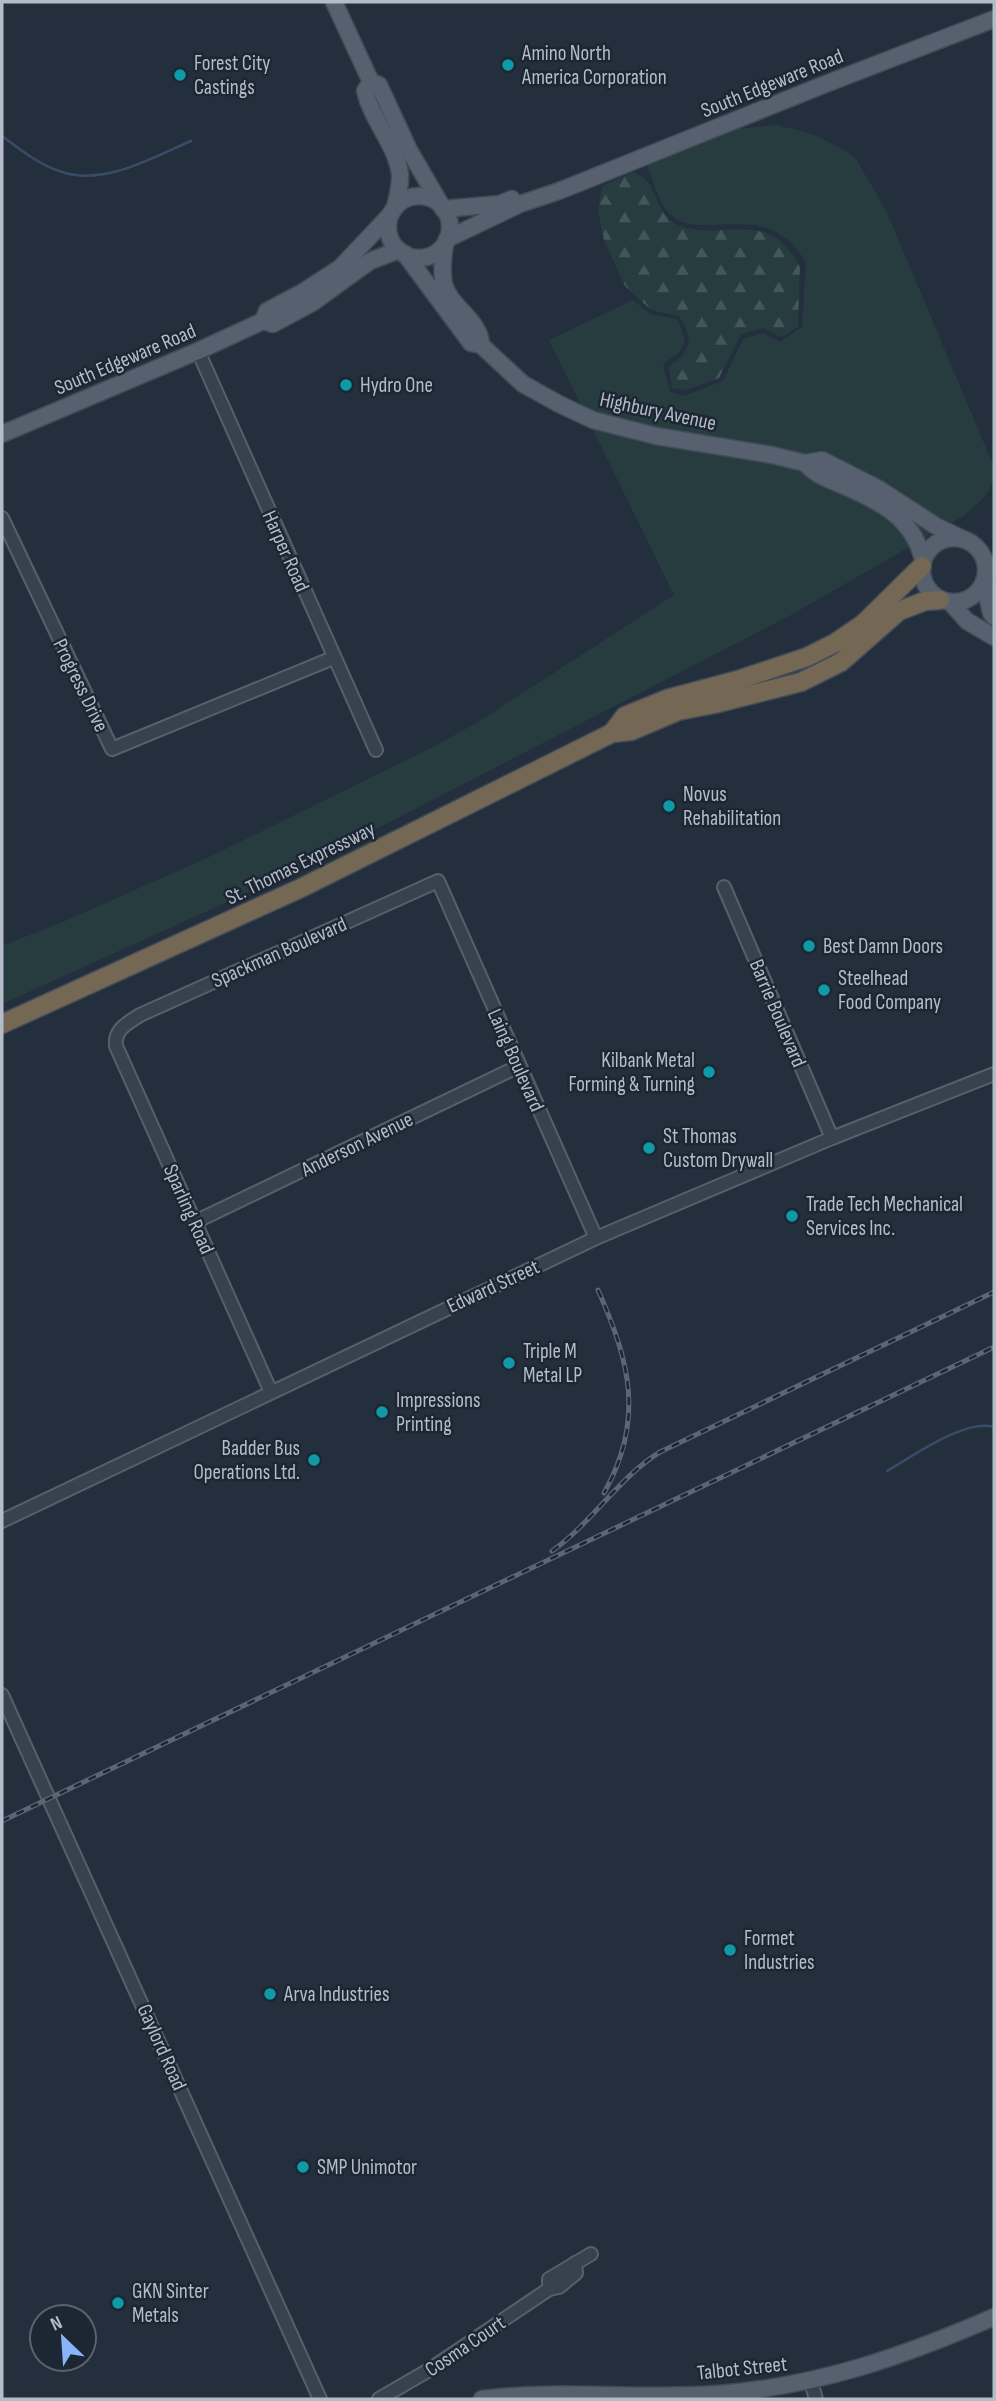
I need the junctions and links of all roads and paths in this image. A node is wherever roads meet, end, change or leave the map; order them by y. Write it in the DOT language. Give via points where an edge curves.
graph roads {
  1 [pos="334,2"];
  2 [pos="994,19"];
  3 [pos="371,82"];
  4 [pos="565,187"];
  5 [pos="442,207"];
  6 [pos="393,211"];
  7 [pos="446,242"];
  8 [pos="402,252"];
  9 [pos="263,321"];
  10 [pos="481,345"];
  11 [pos="198,351"];
  12 [pos="2,434"];
  13 [pos="804,463"];
  14 [pos="2,518"];
  15 [pos="965,540"];
  16 [pos="923,563"];
  17 [pos="984,582"];
  18 [pos="945,601"];
  19 [pos="994,617"];
  20 [pos="994,637"];
  21 [pos="333,658"];
  22 [pos="612,733"];
  23 [pos="376,750"];
  24 [pos="438,881"];
  25 [pos="724,887"];
  26 [pos="2,1024"];
  27 [pos="122,1027"];
  28 [pos="519,1066"];
  29 [pos="994,1074"];
  30 [pos="832,1138"];
  31 [pos="195,1222"];
  32 [pos="596,1238"];
  33 [pos="271,1392"];
  34 [pos="2,1521"];
  35 [pos="2,1695"];
  36 [pos="590,2254"];
  37 [pos="994,2317"];
  38 [pos="811,2382"];
  39 [pos="320,2399"];
  40 [pos="379,2399"];
  41 [pos="482,2399"];
  42 [pos="816,2399"];
  1 -- 3 [label="main road"];
  2 -- 4 [label="main road, South Edgeware Road"];
  3 -- 5 [label="main road" via="379,85 408,150"];
  3 -- 6 [label="main road" via="365,91 368,102 390,143 400,175"];
  4 -- 5 [label="main road, South Edgeware Road" via="556,185 500,204"];
  4 -- 7 [label="main road, South Edgeware Road"];
  5 -- 6 [label="main road" via="417,197 401,202"];
  5 -- 7 [label="main road" via="450,224"];
  6 -- 8 [label="main road" via="389,233"];
  6 -- 9 [label="main road, South Edgeware Road" via="340,268 267,310"];
  7 -- 8 [label="main road" via="431,256"];
  7 -- 10 [label="main road, Highbury Avenue" via="444,283 481,335"];
  8 -- 9 [label="main road, South Edgeware Road" via="370,261 312,303 273,324"];
  8 -- 10 [label="main road, Highbury Avenue" via="471,343"];
  9 -- 11 [label="main road, South Edgeware Road"];
  10 -- 13 [label="main road, Highbury Avenue" via="523,384 593,420"];
  11 -- 12 [label="main road, South Edgeware Road"];
  11 -- 21 [label="street, Harper Road"];
  13 -- 15 [label="main road, Highbury Avenue" via="822,460 838,467"];
  13 -- 16 [label="main road, Highbury Avenue" via="902,518 917,538"];
  14 -- 21 [label="street, Progress Drive" via="112,749"];
  15 -- 16 [label="main road" via="943,540 934,545"];
  15 -- 17 [label="main road" via="981,552"];
  16 -- 18 [label="main road" via="925,584"];
  16 -- 22 [label="highway, St. Thomas Expressway" via="863,624 835,643 807,657 667,699 625,716"];
  17 -- 18 [label="main road" via="970,598"];
  17 -- 19 [label="main road"];
  18 -- 20 [label="main road"];
  18 -- 22 [label="highway, St. Thomas Expressway" via="925,601 900,611 841,662 801,682 678,711 631,731"];
  21 -- 23 [label="street, Harper Road"];
  22 -- 26 [label="highway, St. Thomas Expressway" via="301,888"];
  24 -- 27 [label="street, Spackman Boulevard"];
  24 -- 28 [label="street, Laing Boulevard"];
  25 -- 30 [label="street, Barrie Boulevard"];
  27 -- 31 [label="street, Sparling Road" via="115,1037 116,1046"];
  28 -- 31 [label="street, Anderson Avenue"];
  28 -- 32 [label="street, Laing Boulevard"];
  29 -- 30 [label="street, Edward Street"];
  30 -- 32 [label="street, Edward Street"];
  31 -- 33 [label="street, Sparling Road"];
  32 -- 33 [label="street, Edward Street"];
  33 -- 34 [label="street, Edward Street"];
  35 -- 39 [label="street, Gaylord Road"];
  36 -- 40 [label="street, Cosma Court" via="549,2279 549,2289"];
  37 -- 38 [label="main road, Talbot Street" via="921,2348"];
  38 -- 41 [label="main road, Talbot Street" via="718,2394 547,2394"];
  38 -- 42 [label="street"];
}
